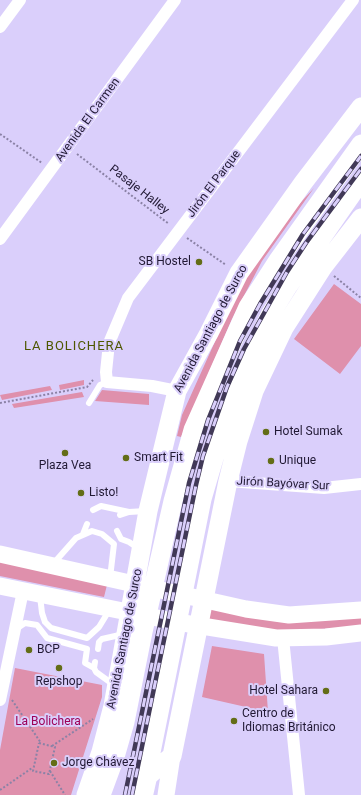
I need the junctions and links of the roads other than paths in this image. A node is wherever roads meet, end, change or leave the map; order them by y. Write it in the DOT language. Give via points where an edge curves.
graph roads {
  1 [pos="20,0"];
  2 [pos="175,0"];
  3 [pos="353,0"];
  4 [pos="0,27"];
  5 [pos="361,107"];
  6 [pos="361,143"];
  7 [pos="361,181"];
  8 [pos="303,183"];
  9 [pos="361,218"];
  10 [pos="0,239"];
  11 [pos="107,382"];
  12 [pos="177,391"];
  13 [pos="89,403"];
  14 [pos="228,481"];
  15 [pos="361,484"];
  16 [pos="93,510"];
  17 [pos="138,511"];
  18 [pos="120,515"];
  19 [pos="87,524"];
  20 [pos="117,531"];
  21 [pos="83,534"];
  22 [pos="121,539"];
  23 [pos="114,544"];
  24 [pos="141,550"];
  25 [pos="0,554"];
  26 [pos="52,565"];
  27 [pos="110,578"];
  28 [pos="0,586"];
  29 [pos="145,586"];
  30 [pos="23,591"];
  31 [pos="40,595"];
  32 [pos="183,595"];
  33 [pos="203,600"];
  34 [pos="110,609"];
  35 [pos="361,610"];
  36 [pos="42,613"];
  37 [pos="138,614"];
  38 [pos="177,622"];
  39 [pos="39,626"];
  40 [pos="198,626"];
  41 [pos="16,628"];
  42 [pos="125,634"];
  43 [pos="361,634"];
  44 [pos="86,638"];
  45 [pos="283,638"];
  46 [pos="99,642"];
  47 [pos="98,649"];
  48 [pos="3,679"];
  49 [pos="116,686"];
  50 [pos="0,700"];
  51 [pos="172,756"];
  52 [pos="144,786"];
  53 [pos="86,795"];
  54 [pos="101,795"];
  55 [pos="132,795"];
  56 [pos="166,795"];
  57 [pos="299,795"];
  1 -- 4 [label="street"];
  2 -- 10 [label="street, Avenida El Carmen"];
  3 -- 11 [label="street, Jirón El Parque" via="128,298 109,343"];
  5 -- 8 [label="main road, Avenida Santiago de Surco"];
  6 -- 8 [label="main road"];
  6 -- 29 [label="main road, Avenida Santiago de Surco" via="248,307 205,398 193,430"];
  7 -- 32 [label="main road" via="288,286 270,315 252,353 202,499"];
  8 -- 12 [label="main road, Avenida Santiago de Surco" via="239,274"];
  9 -- 14 [label="main road" via="323,267 284,328 254,391"];
  11 -- 12 [label="street"];
  11 -- 13 [label="lane" via="100,385"];
  12 -- 17 [label="main road, Avenida Santiago de Surco"];
  14 -- 15 [label="street, Jirón Bayóvar Sur" via="324,488"];
  14 -- 33 [label="main road"];
  16 -- 17 [label="lane" via="101,506"];
  17 -- 18 [label="lane"];
  17 -- 24 [label="main road, Avenida Santiago de Surco"];
  19 -- 21 [label="lane"];
  20 -- 22 [label="lane"];
  21 -- 23 [label="lane" via="92,531 102,534"];
  21 -- 26 [label="lane" via="76,538"];
  22 -- 23 [label="lane"];
  22 -- 24 [label="lane"];
  23 -- 27 [label="lane"];
  24 -- 29 [label="main road, Avenida Santiago de Surco"];
  25 -- 26 [label="main road"];
  26 -- 27 [label="main road"];
  27 -- 29 [label="main road"];
  28 -- 30 [label="main road"];
  29 -- 32 [label="main road"];
  29 -- 37 [label="main road, Avenida Santiago de Surco"];
  30 -- 31 [label="main road"];
  30 -- 41 [label="street"];
  31 -- 34 [label="main road"];
  31 -- 36 [label="lane"];
  32 -- 33 [label="main road"];
  32 -- 38 [label="main road"];
  33 -- 35 [label="main road" via="289,615"];
  33 -- 40 [label="main road"];
  34 -- 37 [label="main road"];
  34 -- 44 [label="lane" via="99,627"];
  36 -- 39 [label="lane"];
  36 -- 44 [label="lane" via="51,628"];
  37 -- 38 [label="main road"];
  37 -- 42 [label="main road, Avenida Santiago de Surco"];
  37 -- 54 [label="main road, Avenida Santiago de Surco" via="125,722"];
  38 -- 40 [label="main road"];
  38 -- 52 [label="main road"];
  39 -- 41 [label="lane" via="26,623"];
  39 -- 49 [label="lane" via="47,638 87,649 85,663 94,665 96,672"];
  40 -- 45 [label="main road"];
  40 -- 51 [label="main road"];
  41 -- 48 [label="street"];
  42 -- 46 [label="lane" via="107,637"];
  42 -- 49 [label="main road, Avenida Santiago de Surco"];
  43 -- 45 [label="main road" via="326,638"];
  44 -- 46 [label="lane"];
  45 -- 57 [label="street"];
  46 -- 47 [label="lane"];
  48 -- 50 [label="street"];
  49 -- 53 [label="main road, Avenida Santiago de Surco" via="101,752"];
  51 -- 52 [label="main road"];
  51 -- 56 [label="main road"];
  52 -- 55 [label="main road"];
}
